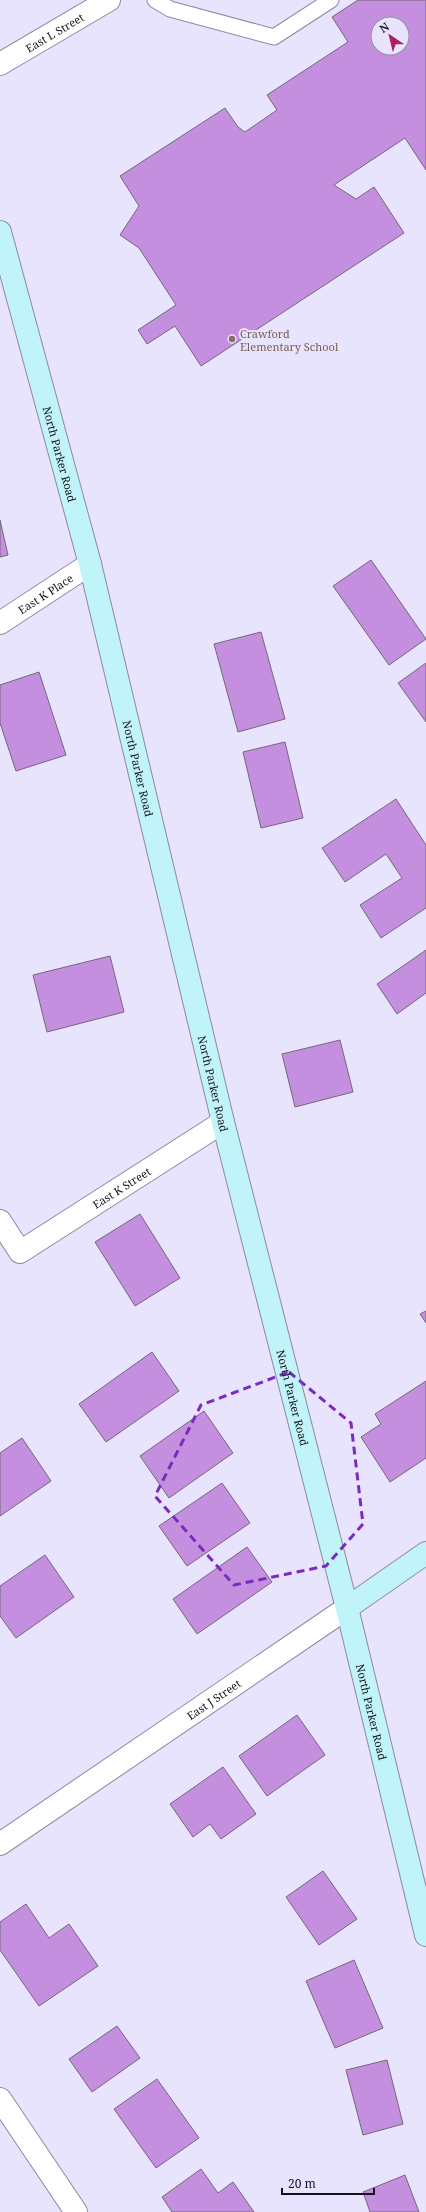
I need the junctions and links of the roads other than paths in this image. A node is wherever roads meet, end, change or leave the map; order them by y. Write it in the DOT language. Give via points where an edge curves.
graph roads {
  1 [pos="109,0"];
  2 [pos="155,0"];
  3 [pos="331,0"];
  4 [pos="0,64"];
  5 [pos="0,232"];
  6 [pos="90,564"];
  7 [pos="0,624"];
  8 [pos="223,1122"];
  9 [pos="0,1221"];
  10 [pos="426,1553"];
  11 [pos="347,1608"];
  12 [pos="0,1844"];
  13 [pos="426,1935"];
  14 [pos="0,2099"];
  15 [pos="76,2212"];
  1 -- 4 [label="street, East L Street"];
  2 -- 3 [label="lane" via="170,9 274,37"];
  5 -- 6 [label="street, North Parker Road"];
  6 -- 7 [label="street, East K Place"];
  6 -- 8 [label="street, North Parker Road"];
  8 -- 9 [label="street, East K Street" via="20,1252"];
  8 -- 11 [label="street, North Parker Road"];
  10 -- 11 [label="street, East J Street"];
  11 -- 12 [label="street, East J Street"];
  11 -- 13 [label="street, North Parker Road"];
  14 -- 15 [label="street"];
}
